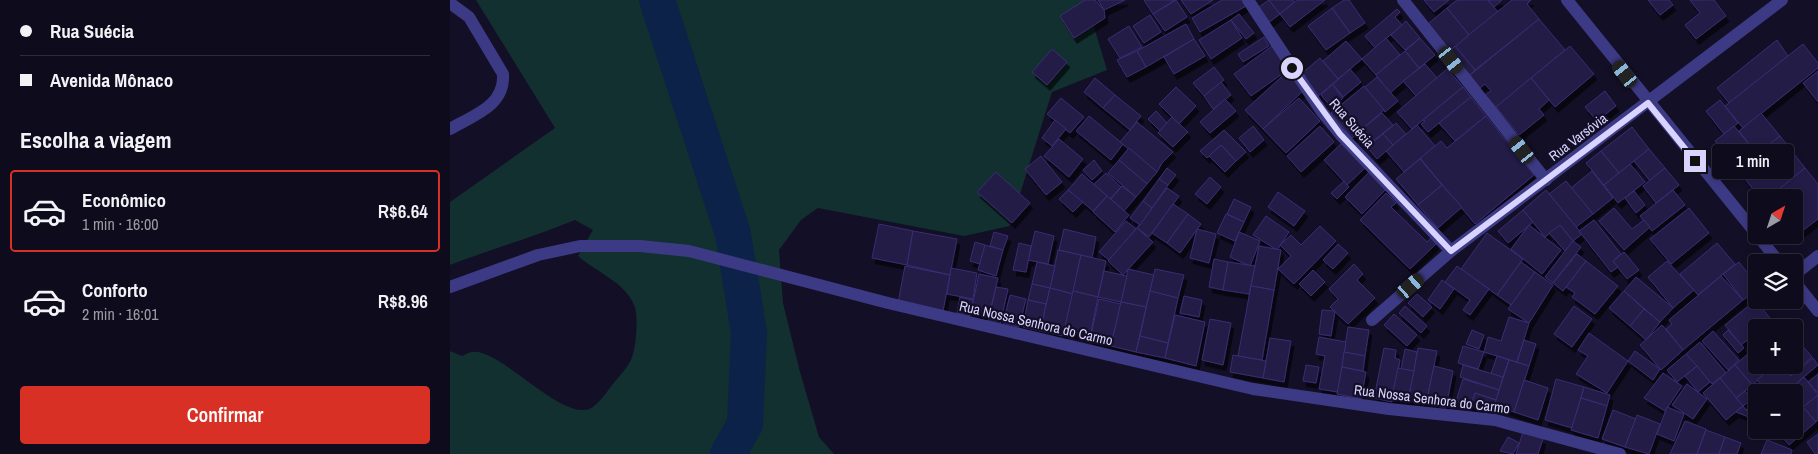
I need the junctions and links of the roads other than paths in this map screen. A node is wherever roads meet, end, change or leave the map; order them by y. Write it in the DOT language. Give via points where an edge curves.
graph roads {
  1 [pos="1248,0"];
  2 [pos="1403,0"];
  3 [pos="1567,0"];
  4 [pos="1782,0"];
  5 [pos="450,3"];
  6 [pos="1648,103"];
  7 [pos="450,129"];
  8 [pos="1546,180"];
  9 [pos="1451,251"];
  10 [pos="1771,254"];
  11 [pos="1818,256"];
  12 [pos="1803,268"];
  13 [pos="450,287"];
  14 [pos="1803,292"];
  15 [pos="1818,311"];
  16 [pos="1372,320"];
  17 [pos="1620,454"];
  1 -- 9 [label="street, Rua Suécia" via="1316,104 1340,134"];
  2 -- 8 [label="street"];
  3 -- 6 [label="street"];
  4 -- 6 [label="street, Rua Varsóvia"];
  5 -- 7 [label="street" via="468,16 503,74 504,83 493,104"];
  6 -- 8 [label="street, Rua Varsóvia"];
  6 -- 10 [label="street"];
  8 -- 9 [label="street, Rua Varsóvia"];
  9 -- 16 [label="street, Rua Varsóvia"];
  11 -- 12 [label="street"];
  13 -- 17 [label="street, Rua Nossa Senhora do Carmo" via="538,255 580,246 640,246 689,251 888,303 1253,389 1389,409 1495,420"];
  14 -- 15 [label="street"];
}
